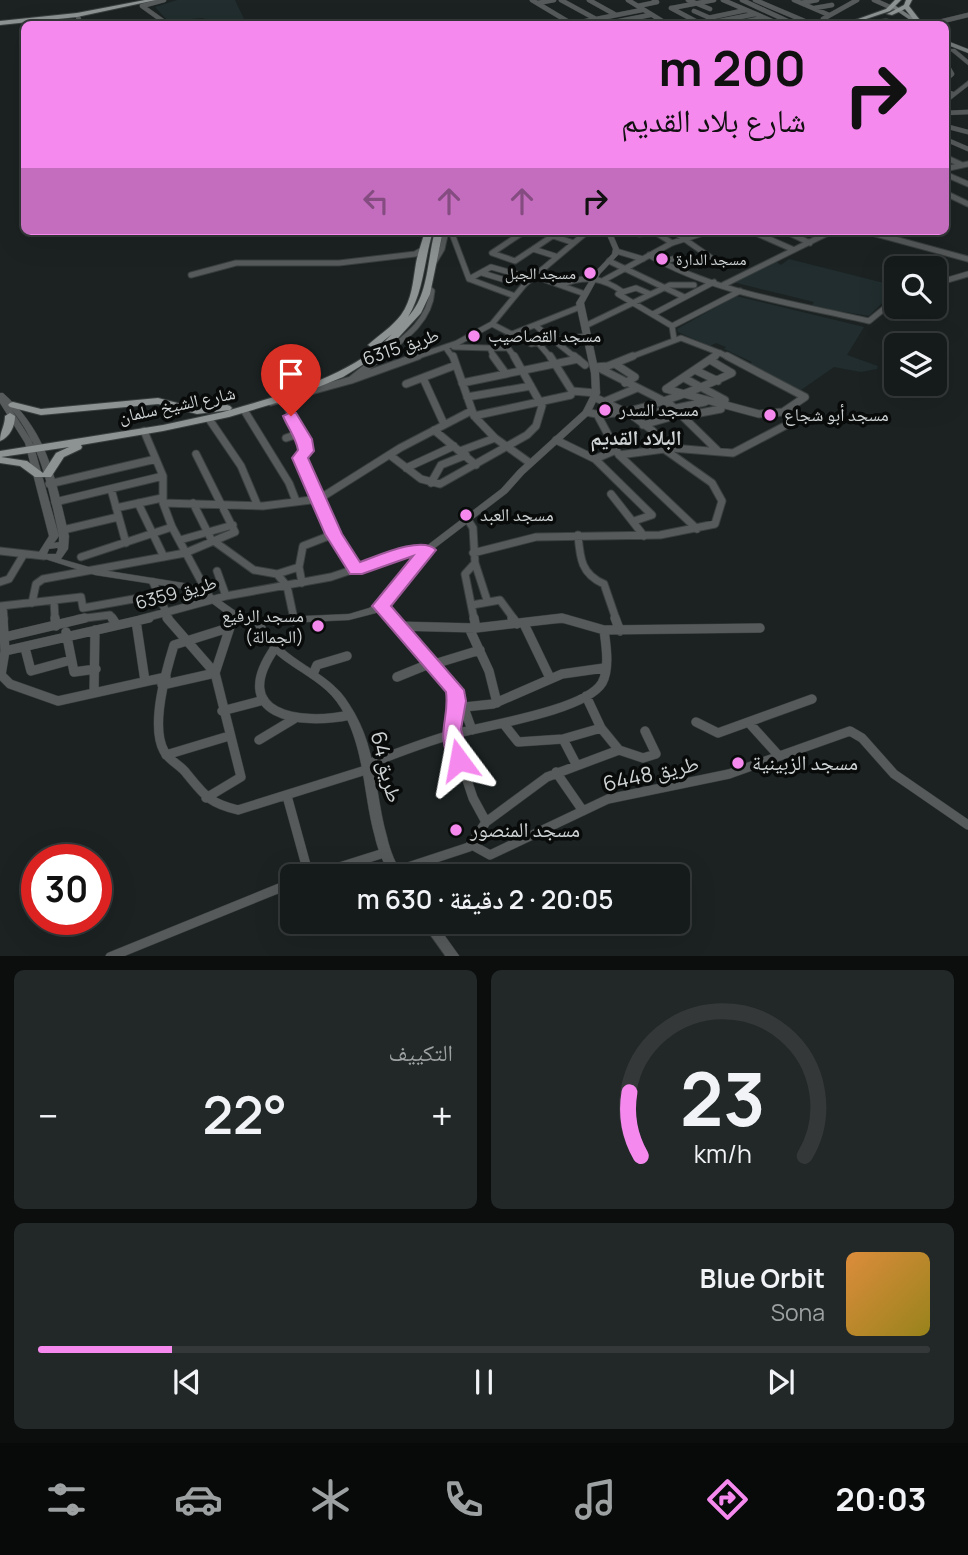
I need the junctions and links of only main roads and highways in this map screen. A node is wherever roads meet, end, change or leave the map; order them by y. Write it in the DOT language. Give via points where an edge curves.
graph roads {
  1 [pos="142,0"];
  2 [pos="153,0"];
  3 [pos="878,1"];
  4 [pos="899,5"];
  5 [pos="883,12"];
  6 [pos="856,21"];
  7 [pos="867,21"];
  8 [pos="908,21"];
  9 [pos="917,21"];
  10 [pos="0,22"];
  11 [pos="949,46"];
  12 [pos="949,47"];
  13 [pos="968,53"];
  14 [pos="427,235"];
  15 [pos="438,235"];
  16 [pos="13,405"];
  17 [pos="228,408"];
  18 [pos="10,416"];
  19 [pos="0,438"];
  20 [pos="98,439"];
  21 [pos="35,445"];
  22 [pos="0,448"];
  23 [pos="0,454"];
  24 [pos="0,460"];
  1 -- 10 [label="main road"];
  2 -- 10 [label="main road" via="76,15"];
  3 -- 4 [label="main road"];
  3 -- 5 [label="main road" via="886,8"];
  4 -- 5 [label="main road"];
  4 -- 7 [label="main road"];
  4 -- 8 [label="main road"];
  4 -- 9 [label="main road"];
  5 -- 6 [label="main road"];
  11 -- 13 [label="main road"];
  12 -- 13 [label="main road"];
  14 -- 17 [label="main road, شارع الشيخ سلمان" via="420,253 416,298 381,340 303,383"];
  15 -- 20 [label="main road, شارع الشيخ سلمان" via="428,288 417,313 379,350 326,380 268,403"];
  16 -- 17 [label="main road" via="41,412 158,401 197,411"];
  17 -- 21 [label="main road, شارع الشيخ سلمان"];
  18 -- 19 [label="main road" via="10,426"];
  20 -- 21 [label="main road, شارع الشيخ سلمان"];
  20 -- 24 [label="main road" via="60,455 45,478 23,463"];
  21 -- 22 [label="main road, شارع الشيخ سلمان"];
  21 -- 23 [label="main road, شارع الشيخ سلمان"];
}
